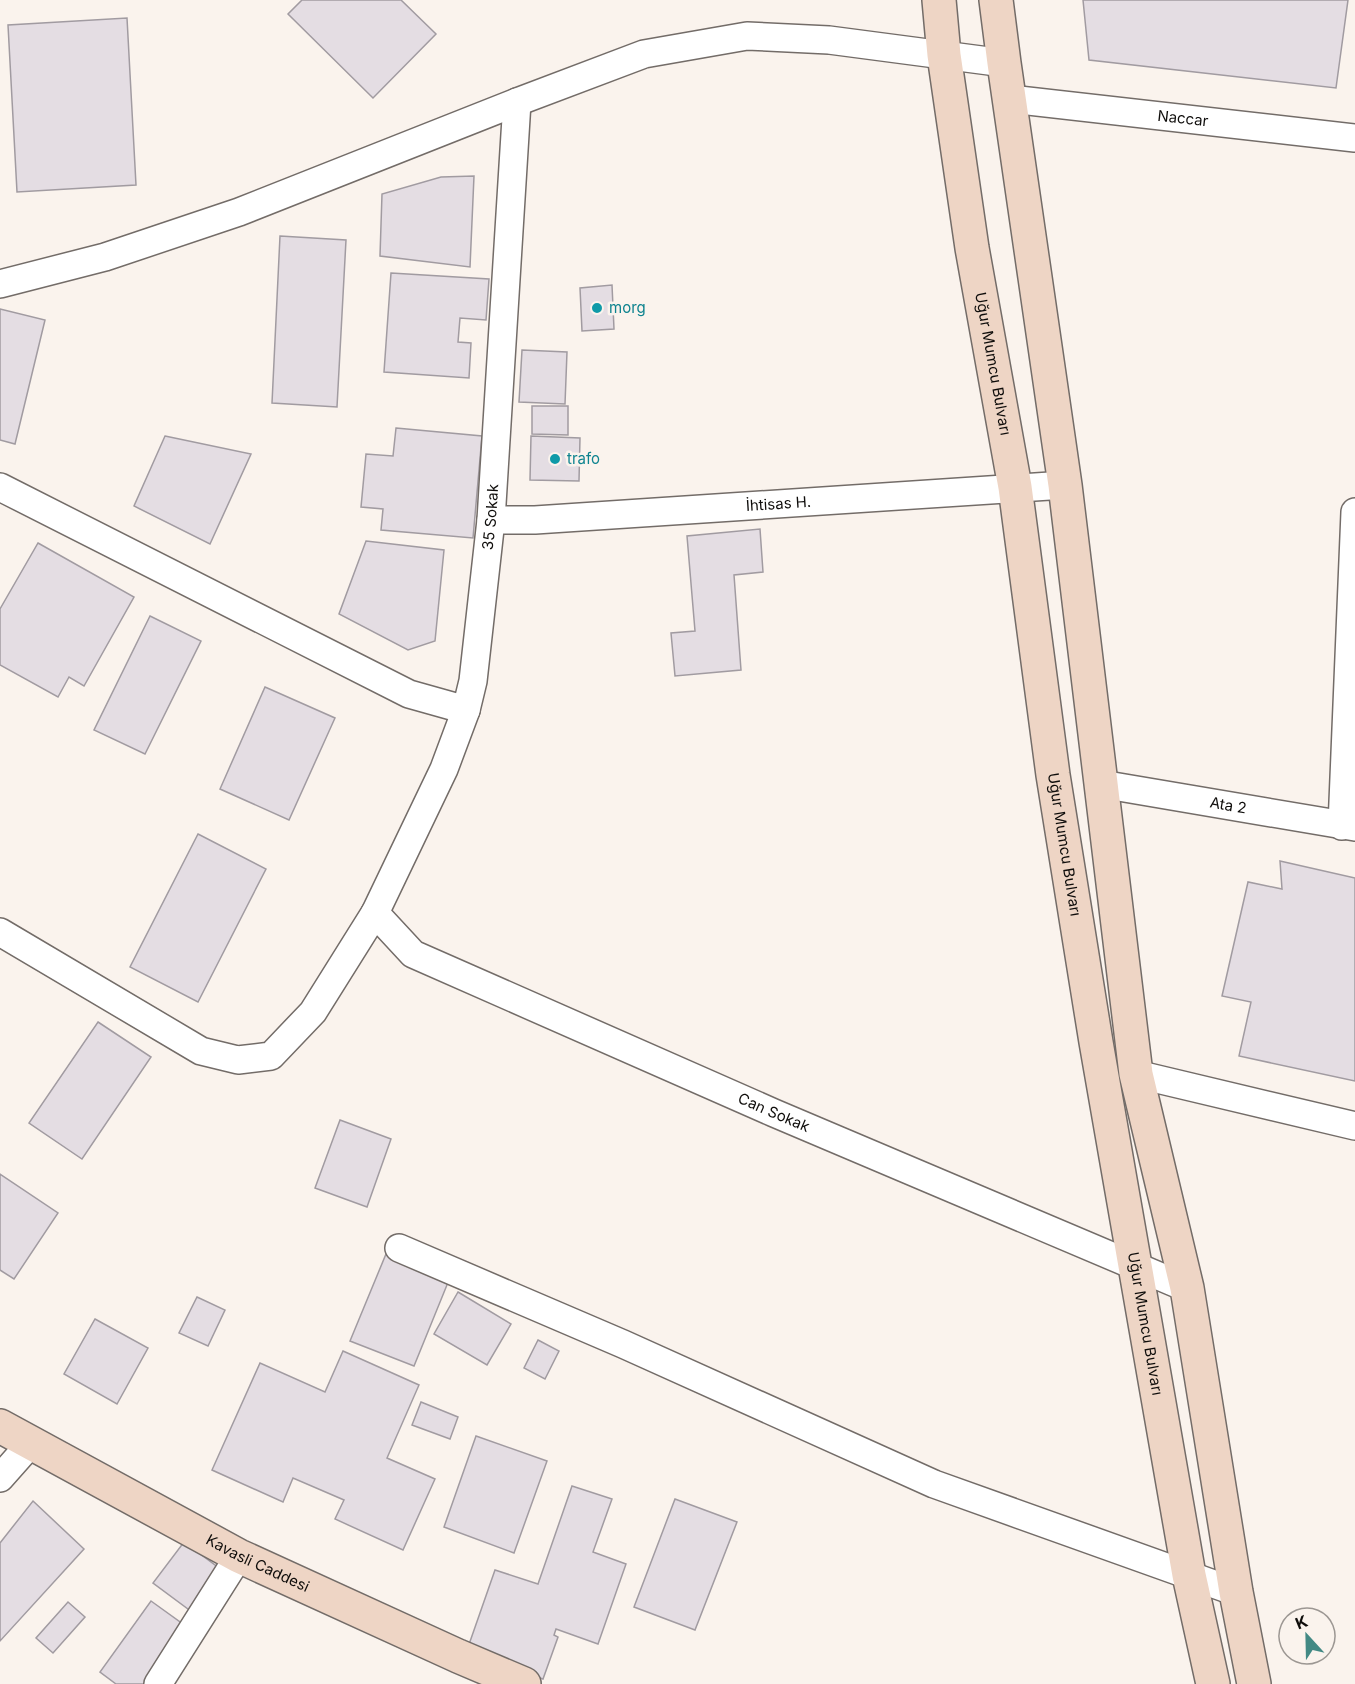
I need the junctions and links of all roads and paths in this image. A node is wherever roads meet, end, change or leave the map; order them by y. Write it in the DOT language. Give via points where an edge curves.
graph roads {
  1 [pos="939,0"];
  2 [pos="996,0"];
  3 [pos="944,55"];
  4 [pos="1004,63"];
  5 [pos="1010,99"];
  6 [pos="517,102"];
  7 [pos="1355,138"];
  8 [pos="0,284"];
  9 [pos="1065,484"];
  10 [pos="0,487"];
  11 [pos="1015,488"];
  12 [pos="1355,512"];
  13 [pos="491,520"];
  14 [pos="466,710"];
  15 [pos="1101,784"];
  16 [pos="1348,827"];
  17 [pos="375,913"];
  18 [pos="0,932"];
  19 [pos="1136,1074"];
  20 [pos="1355,1126"];
  21 [pos="399,1248"];
  22 [pos="1136,1266"];
  23 [pos="1187,1288"];
  24 [pos="0,1426"];
  25 [pos="31,1443"];
  26 [pos="0,1478"];
  27 [pos="239,1556"];
  28 [pos="1189,1575"];
  29 [pos="1236,1592"];
  30 [pos="476,1675"];
  31 [pos="158,1684"];
  32 [pos="524,1684"];
  33 [pos="1213,1684"];
  34 [pos="1254,1684"];
  1 -- 3 [label="street, Uğur Mumcu Bulvarı"];
  2 -- 4 [label="street"];
  3 -- 4 [label="street"];
  3 -- 6 [label="street" via="829,40 747,36 644,54"];
  3 -- 11 [label="street, Uğur Mumcu Bulvarı" via="972,248"];
  4 -- 5 [label="street"];
  5 -- 7 [label="street, Naccar"];
  5 -- 9 [label="street"];
  6 -- 8 [label="street" via="239,212 105,257"];
  6 -- 13 [label="street, 35 Sokak"];
  9 -- 11 [label="street, İhtisas H."];
  9 -- 15 [label="street"];
  10 -- 14 [label="street" via="409,694"];
  11 -- 13 [label="street, İhtisas H."];
  11 -- 22 [label="street, Uğur Mumcu Bulvarı" via="1055,787"];
  12 -- 16 [label="street"];
  13 -- 14 [label="street, 35 Sokak" via="473,681"];
  14 -- 17 [label="street, 35 Sokak" via="444,769"];
  15 -- 16 [label="street, Ata 2"];
  15 -- 19 [label="street"];
  17 -- 18 [label="street, 35 Sokak" via="312,1012 271,1056 238,1060 201,1051"];
  17 -- 22 [label="street, Can Sokak" via="413,954"];
  19 -- 20 [label="street"];
  19 -- 23 [label="street"];
  21 -- 28 [label="street" via="934,1484"];
  22 -- 23 [label="street, Can Sokak"];
  22 -- 28 [label="street, Uğur Mumcu Bulvarı"];
  23 -- 29 [label="street"];
  24 -- 25 [label="street, Kavasli Caddesi"];
  25 -- 26 [label="street"];
  25 -- 27 [label="street, Kavasli Caddesi"];
  27 -- 30 [label="street, Kavasli Caddesi"];
  27 -- 31 [label="street"];
  28 -- 29 [label="street"];
  28 -- 33 [label="street, Uğur Mumcu Bulvarı"];
  29 -- 34 [label="street"];
  30 -- 32 [label="street, Kavasli Caddesi"];
}
